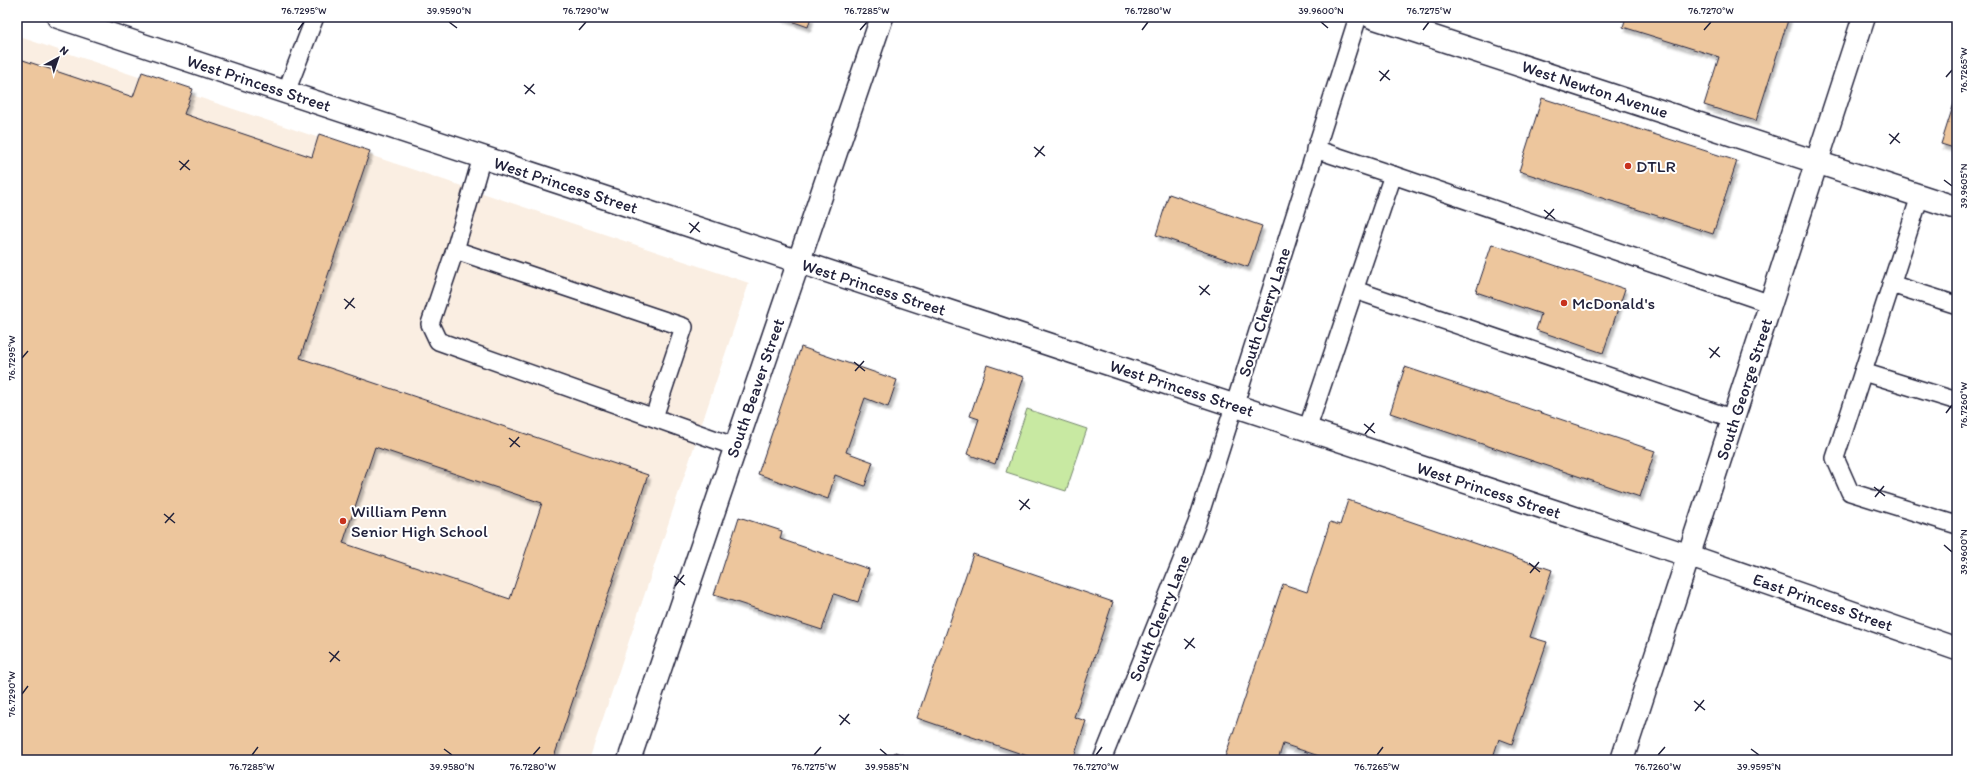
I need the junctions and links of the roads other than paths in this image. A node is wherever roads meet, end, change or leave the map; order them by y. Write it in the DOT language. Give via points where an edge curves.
graph roads {
  1 [pos="58,17"];
  2 [pos="315,17"];
  3 [pos="882,17"];
  4 [pos="1358,17"];
  5 [pos="1372,17"];
  6 [pos="1864,17"];
  7 [pos="286,92"];
  8 [pos="1315,149"];
  9 [pos="482,157"];
  10 [pos="1817,162"];
  11 [pos="1393,175"];
  12 [pos="1920,196"];
  13 [pos="1957,208"];
  14 [pos="455,250"];
  15 [pos="799,262"];
  16 [pos="1891,284"];
  17 [pos="1355,290"];
  18 [pos="1771,304"];
  19 [pos="1957,305"];
  20 [pos="1862,372"];
  21 [pos="1957,401"];
  22 [pos="1234,405"];
  23 [pos="654,417"];
  24 [pos="1734,419"];
  25 [pos="1307,430"];
  26 [pos="736,447"];
  27 [pos="1957,525"];
  28 [pos="1690,556"];
  29 [pos="1957,648"];
  30 [pos="629,760"];
  31 [pos="1102,760"];
  32 [pos="1622,760"];
  1 -- 7 [label="street, West Princess Street"];
  2 -- 7 [label="lane"];
  3 -- 15 [label="street, South Beaver Street"];
  4 -- 8 [label="lane, South Cherry Lane"];
  5 -- 10 [label="street, West Newton Avenue"];
  6 -- 10 [label="street, South George Street"];
  7 -- 9 [label="street, West Princess Street"];
  8 -- 11 [label="lane"];
  8 -- 22 [label="lane, South Cherry Lane"];
  9 -- 14 [label="lane"];
  9 -- 15 [label="street, West Princess Street"];
  10 -- 12 [label="street, West Newton Avenue"];
  10 -- 18 [label="street, South George Street"];
  11 -- 17 [label="lane"];
  11 -- 18 [label="lane"];
  12 -- 13 [label="street, West Newton Avenue"];
  12 -- 16 [label="lane"];
  14 -- 23 [label="lane" via="430,324 438,341"];
  14 -- 23 [label="lane" via="684,327"];
  15 -- 22 [label="street, West Princess Street"];
  15 -- 26 [label="street, South Beaver Street"];
  16 -- 19 [label="lane"];
  16 -- 20 [label="lane"];
  17 -- 24 [label="lane"];
  17 -- 25 [label="lane"];
  18 -- 24 [label="street, South George Street"];
  20 -- 21 [label="lane"];
  20 -- 27 [label="lane" via="1835,458 1850,492"];
  22 -- 25 [label="street, West Princess Street"];
  22 -- 31 [label="lane, South Cherry Lane" via="1197,522"];
  23 -- 26 [label="lane"];
  24 -- 28 [label="street, South George Street"];
  25 -- 28 [label="street, West Princess Street"];
  26 -- 30 [label="street, South Beaver Street"];
  28 -- 29 [label="street, East Princess Street"];
  28 -- 32 [label="street, South George Street"];
}
